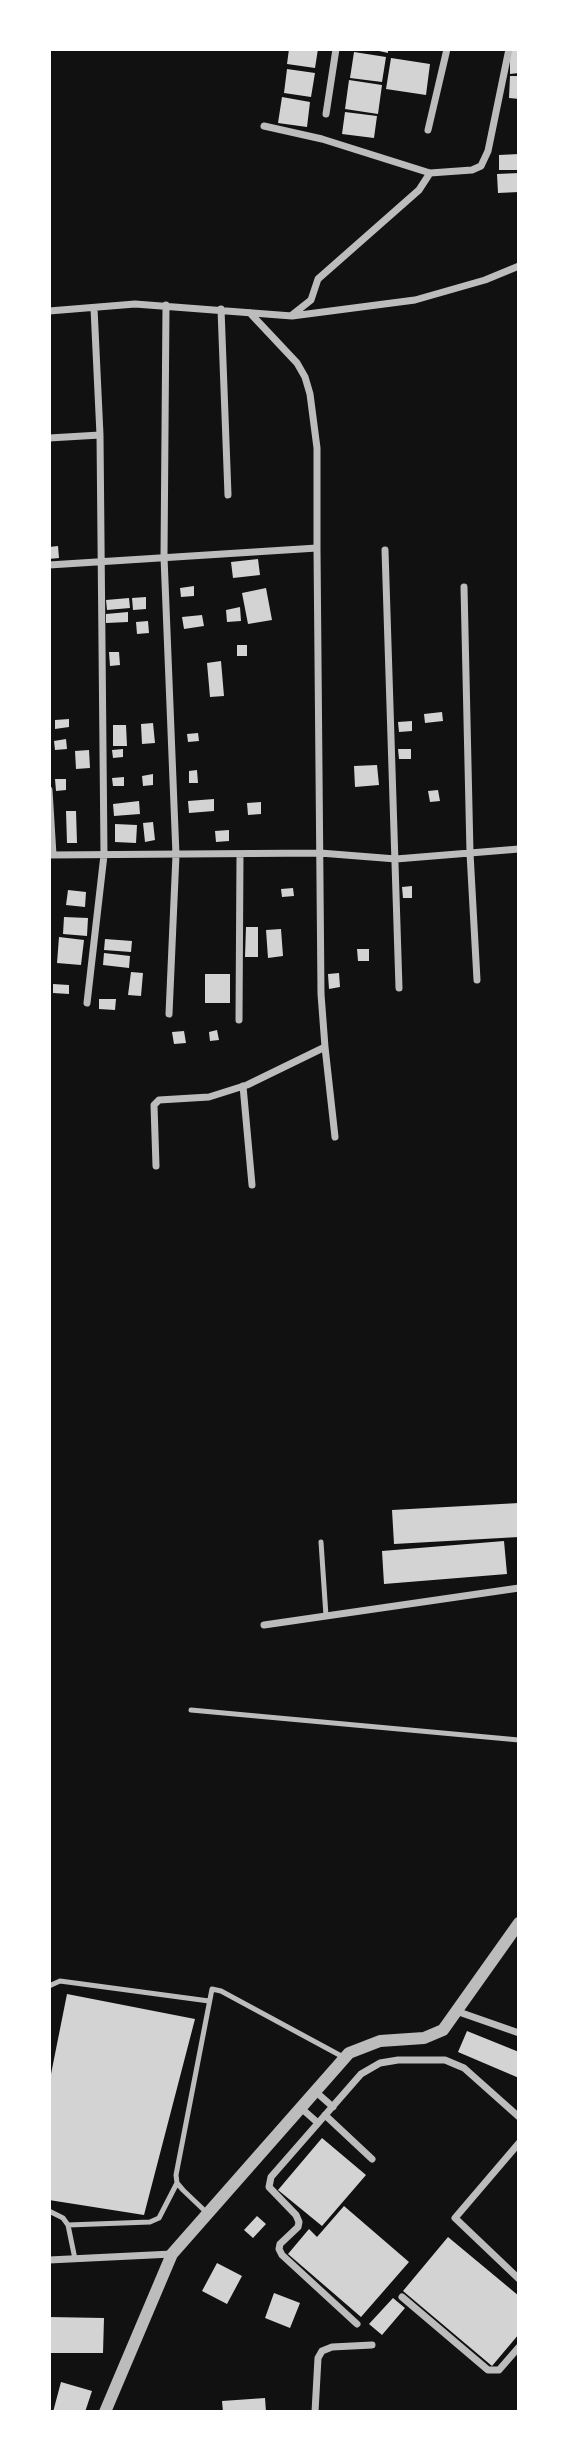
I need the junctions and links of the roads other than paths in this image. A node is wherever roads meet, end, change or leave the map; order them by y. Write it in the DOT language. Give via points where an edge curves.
graph roads {
  1 [pos="336,49"];
  2 [pos="447,49"];
  3 [pos="509,49"];
  4 [pos="326,114"];
  5 [pos="264,126"];
  6 [pos="428,130"];
  7 [pos="430,173"];
  8 [pos="519,267"];
  9 [pos="166,305"];
  10 [pos="94,308"];
  11 [pos="221,309"];
  12 [pos="49,310"];
  13 [pos="250,313"];
  14 [pos="292,316"];
  15 [pos="100,435"];
  16 [pos="49,438"];
  17 [pos="228,495"];
  18 [pos="317,548"];
  19 [pos="385,550"];
  20 [pos="164,557"];
  21 [pos="102,562"];
  22 [pos="49,565"];
  23 [pos="464,587"];
  24 [pos="49,790"];
  25 [pos="519,849"];
  26 [pos="320,853"];
  27 [pos="470,853"];
  28 [pos="240,854"];
  29 [pos="51,855"];
  30 [pos="104,855"];
  31 [pos="176,855"];
  32 [pos="396,859"];
  33 [pos="477,980"];
  34 [pos="399,988"];
  35 [pos="87,1003"];
  36 [pos="169,1014"];
  37 [pos="239,1020"];
  38 [pos="326,1044"];
  39 [pos="243,1086"];
  40 [pos="335,1137"];
  41 [pos="156,1166"];
  42 [pos="252,1185"];
  43 [pos="321,1542"];
  44 [pos="519,1588"];
  45 [pos="326,1616"];
  46 [pos="264,1625"];
  47 [pos="191,1710"];
  48 [pos="519,1740"];
  49 [pos="519,1923"];
  50 [pos="49,1986"];
  51 [pos="209,2001"];
  52 [pos="456,2011"];
  53 [pos="519,2034"];
  54 [pos="345,2058"];
  55 [pos="316,2092"];
  56 [pos="333,2106"];
  57 [pos="302,2108"];
  58 [pos="325,2115"];
  59 [pos="519,2116"];
  60 [pos="318,2123"];
  61 [pos="519,2143"];
  62 [pos="372,2159"];
  63 [pos="177,2183"];
  64 [pos="49,2211"];
  65 [pos="208,2213"];
  66 [pos="68,2225"];
  67 [pos="172,2254"];
  68 [pos="75,2259"];
  69 [pos="49,2260"];
  70 [pos="519,2279"];
  71 [pos="402,2297"];
  72 [pos="357,2324"];
  73 [pos="372,2345"];
  74 [pos="519,2347"];
  75 [pos="104,2412"];
  76 [pos="316,2412"];
  1 -- 4 [label="street"];
  2 -- 6 [label="street"];
  3 -- 7 [label="street" via="488,152 481,166"];
  5 -- 7 [label="street" via="323,139"];
  7 -- 14 [label="street" via="419,190 318,279 311,300"];
  8 -- 14 [label="street" via="415,300"];
  9 -- 10 [label="street"];
  9 -- 11 [label="street"];
  9 -- 20 [label="street"];
  10 -- 12 [label="street"];
  10 -- 15 [label="street"];
  11 -- 13 [label="street"];
  11 -- 17 [label="street"];
  13 -- 14 [label="street"];
  13 -- 18 [label="street" via="296,363 310,394 317,448"];
  15 -- 16 [label="street"];
  15 -- 21 [label="street"];
  18 -- 20 [label="street"];
  18 -- 26 [label="street"];
  19 -- 32 [label="street"];
  20 -- 21 [label="street"];
  20 -- 31 [label="street"];
  21 -- 22 [label="street"];
  21 -- 30 [label="street"];
  23 -- 27 [label="street"];
  24 -- 29 [label="street"];
  25 -- 27 [label="street"];
  26 -- 28 [label="street"];
  26 -- 32 [label="street"];
  26 -- 38 [label="street"];
  27 -- 32 [label="street"];
  27 -- 33 [label="street"];
  28 -- 31 [label="street"];
  28 -- 37 [label="street"];
  29 -- 30 [label="street"];
  30 -- 31 [label="street"];
  30 -- 35 [label="street"];
  31 -- 36 [label="street"];
  32 -- 34 [label="street"];
  38 -- 39 [label="street"];
  38 -- 40 [label="street"];
  39 -- 41 [label="street" via="209,1097 159,1100 154,1105"];
  39 -- 42 [label="street"];
  43 -- 45 [label="lane"];
  44 -- 45 [label="street"];
  45 -- 46 [label="street"];
  47 -- 48 [label="lane"];
  49 -- 52 [label="street"];
  50 -- 51 [label="lane" via="60,1981"];
  51 -- 54 [label="lane" via="212,1989 220,1991"];
  51 -- 63 [label="lane"];
  52 -- 53 [label="street"];
  52 -- 54 [label="street" via="443,2031 424,2038 380,2041"];
  54 -- 55 [label="street"];
  55 -- 56 [label="street"];
  55 -- 57 [label="street"];
  56 -- 58 [label="street"];
  56 -- 59 [label="street" via="370,2067 398,2060 445,2060 464,2068"];
  57 -- 60 [label="street"];
  57 -- 65 [label="street"];
  58 -- 60 [label="street"];
  58 -- 62 [label="street"];
  60 -- 72 [label="street" via="268,2183 299,2222 279,2249"];
  61 -- 70 [label="street" via="455,2218"];
  63 -- 65 [label="lane"];
  63 -- 66 [label="lane" via="159,2218 150,2222"];
  64 -- 66 [label="lane"];
  65 -- 67 [label="street"];
  66 -- 68 [label="lane"];
  67 -- 68 [label="street"];
  67 -- 75 [label="street"];
  68 -- 69 [label="street"];
  71 -- 74 [label="street" via="488,2370 499,2370"];
  73 -- 76 [label="street" via="322,2351"];
}
